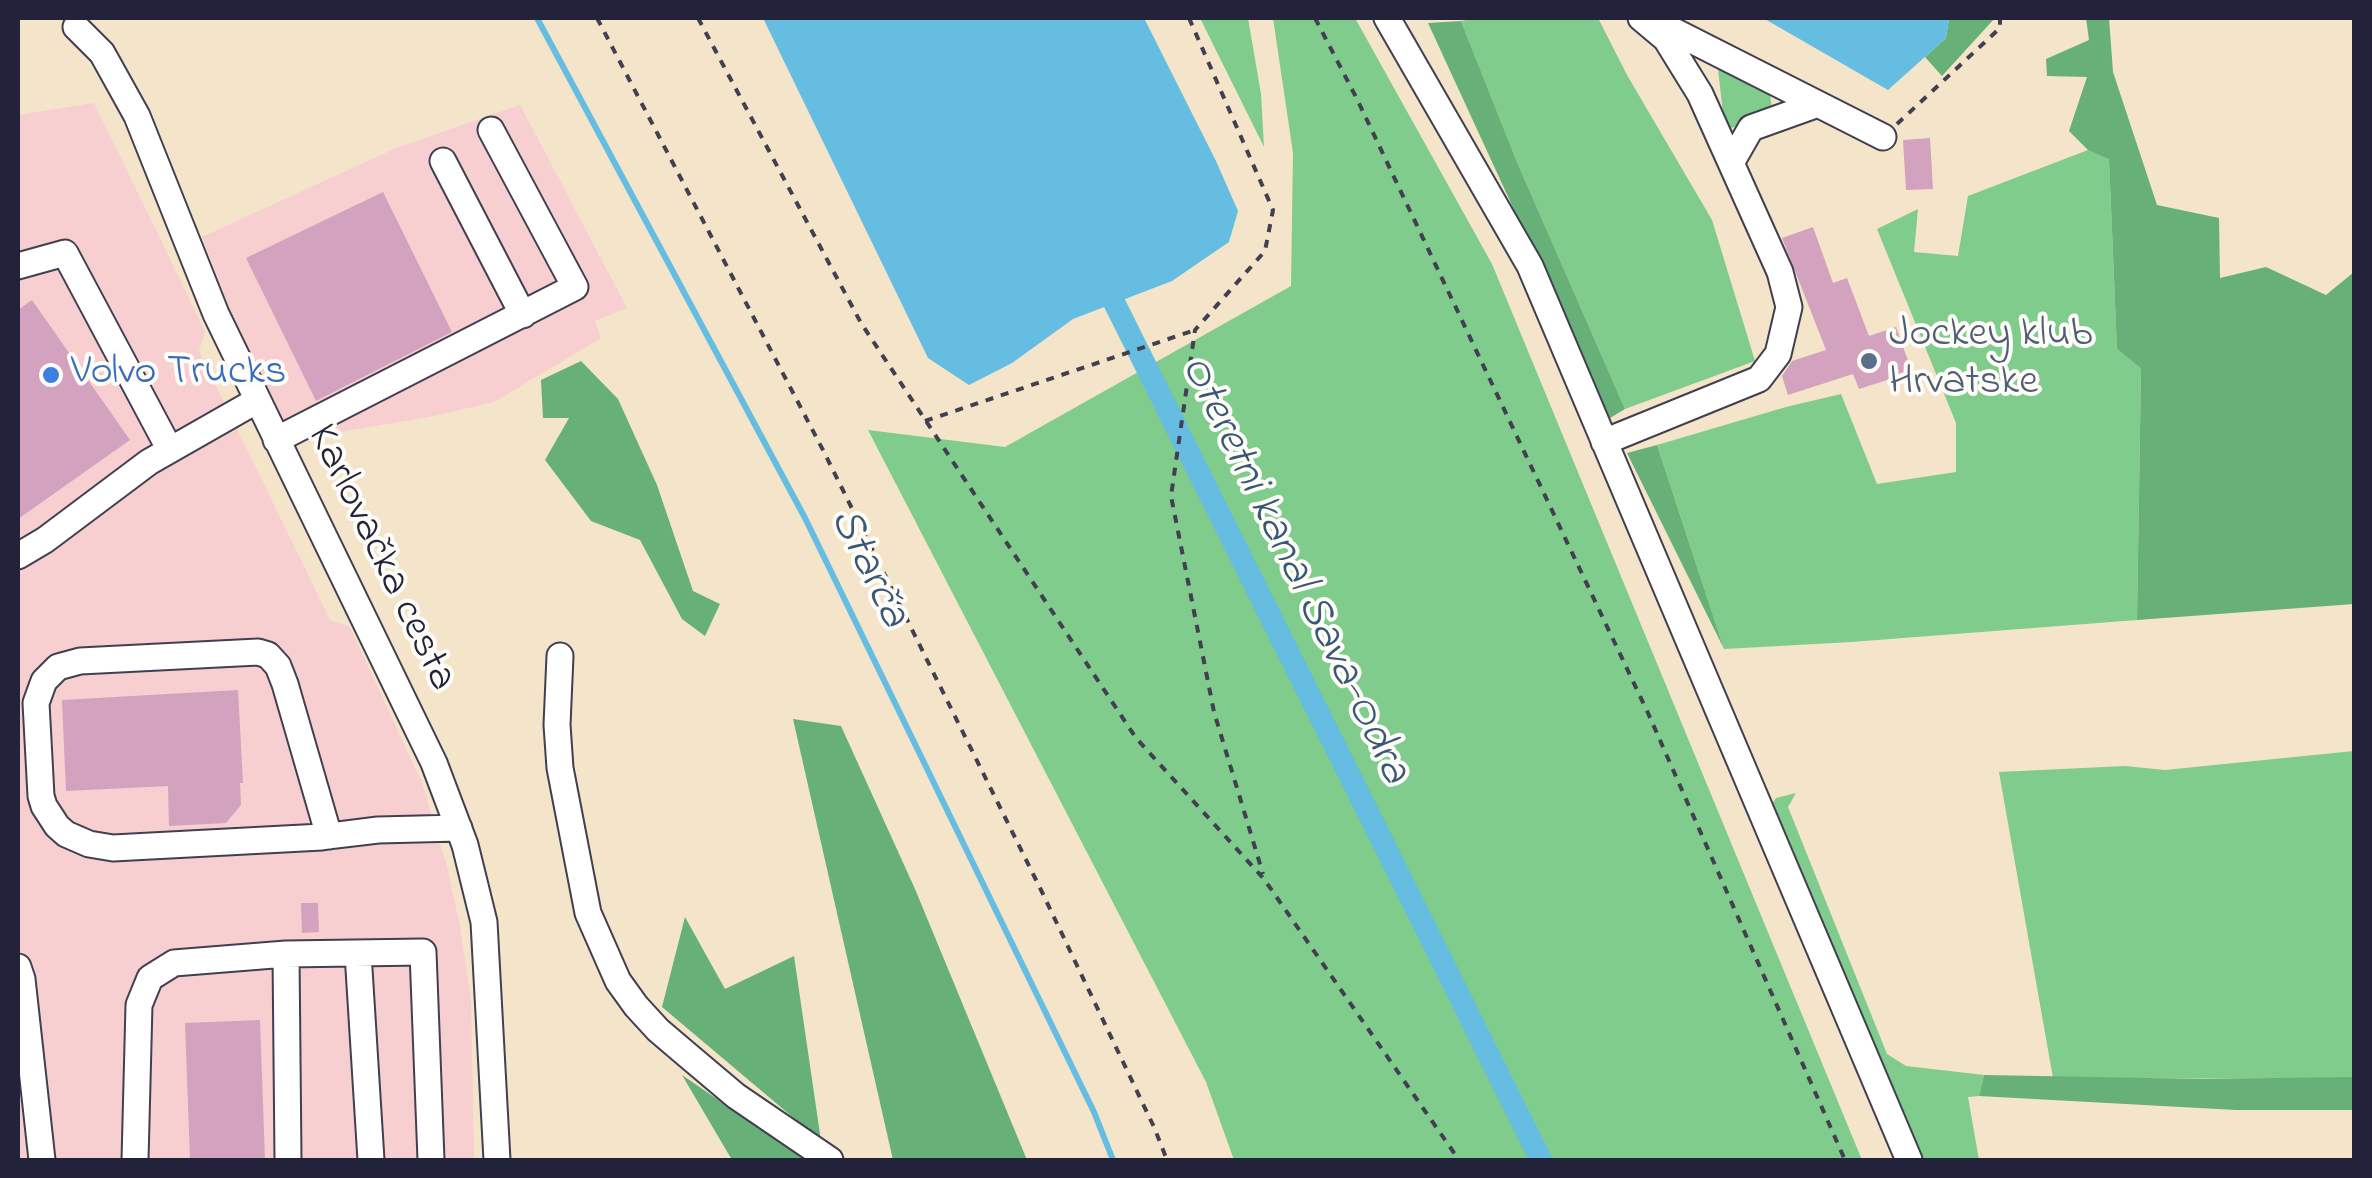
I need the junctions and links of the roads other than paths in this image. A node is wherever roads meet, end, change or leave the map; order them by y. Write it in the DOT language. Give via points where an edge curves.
graph roads {
  1 [pos="1390,18"];
  2 [pos="1644,18"];
  3 [pos="76,27"];
  4 [pos="1818,104"];
  5 [pos="491,130"];
  6 [pos="1882,137"];
  7 [pos="443,161"];
  8 [pos="1731,163"];
  9 [pos="18,266"];
  10 [pos="523,314"];
  11 [pos="256,401"];
  12 [pos="276,440"];
  13 [pos="1604,442"];
  14 [pos="170,450"];
  15 [pos="18,556"];
  16 [pos="560,656"];
  17 [pos="459,828"];
  18 [pos="329,836"];
  19 [pos="358,953"];
  20 [pos="286,954"];
  21 [pos="18,967"];
  22 [pos="42,1160"];
  23 [pos="135,1160"];
  24 [pos="288,1160"];
  25 [pos="371,1160"];
  26 [pos="431,1160"];
  27 [pos="497,1160"];
  28 [pos="830,1160"];
  29 [pos="1909,1160"];
  1 -- 13 [label="street" via="1530,266"];
  2 -- 4 [label="street"];
  2 -- 8 [label="street" via="1666,39 1700,94"];
  3 -- 11 [label="street, Karlovačka cesta" via="102,53 137,116"];
  4 -- 6 [label="street"];
  4 -- 8 [label="street" via="1751,128"];
  5 -- 10 [label="street" via="576,288"];
  7 -- 10 [label="street"];
  8 -- 13 [label="street" via="1789,307 1778,354 1760,379"];
  9 -- 14 [label="street" via="65,253"];
  10 -- 12 [label="street"];
  11 -- 12 [label="street, Karlovačka cesta"];
  11 -- 14 [label="street"];
  12 -- 17 [label="street, Karlovačka cesta" via="427,748"];
  13 -- 29 [label="street"];
  14 -- 15 [label="street"];
  16 -- 28 [label="street" via="560,768 588,913 618,982 658,1030"];
  17 -- 18 [label="street"];
  17 -- 27 [label="street, Karlovačka cesta" via="484,922"];
  18 -- 18 [label="street" via="114,848 77,840 44,806 36,702 44,681 58,667 80,661 268,656 282,674"];
  19 -- 20 [label="street"];
  19 -- 25 [label="street"];
  19 -- 26 [label="street" via="423,952"];
  20 -- 23 [label="street" via="174,962 150,978 140,1005"];
  20 -- 24 [label="street"];
  21 -- 22 [label="street"];
}
